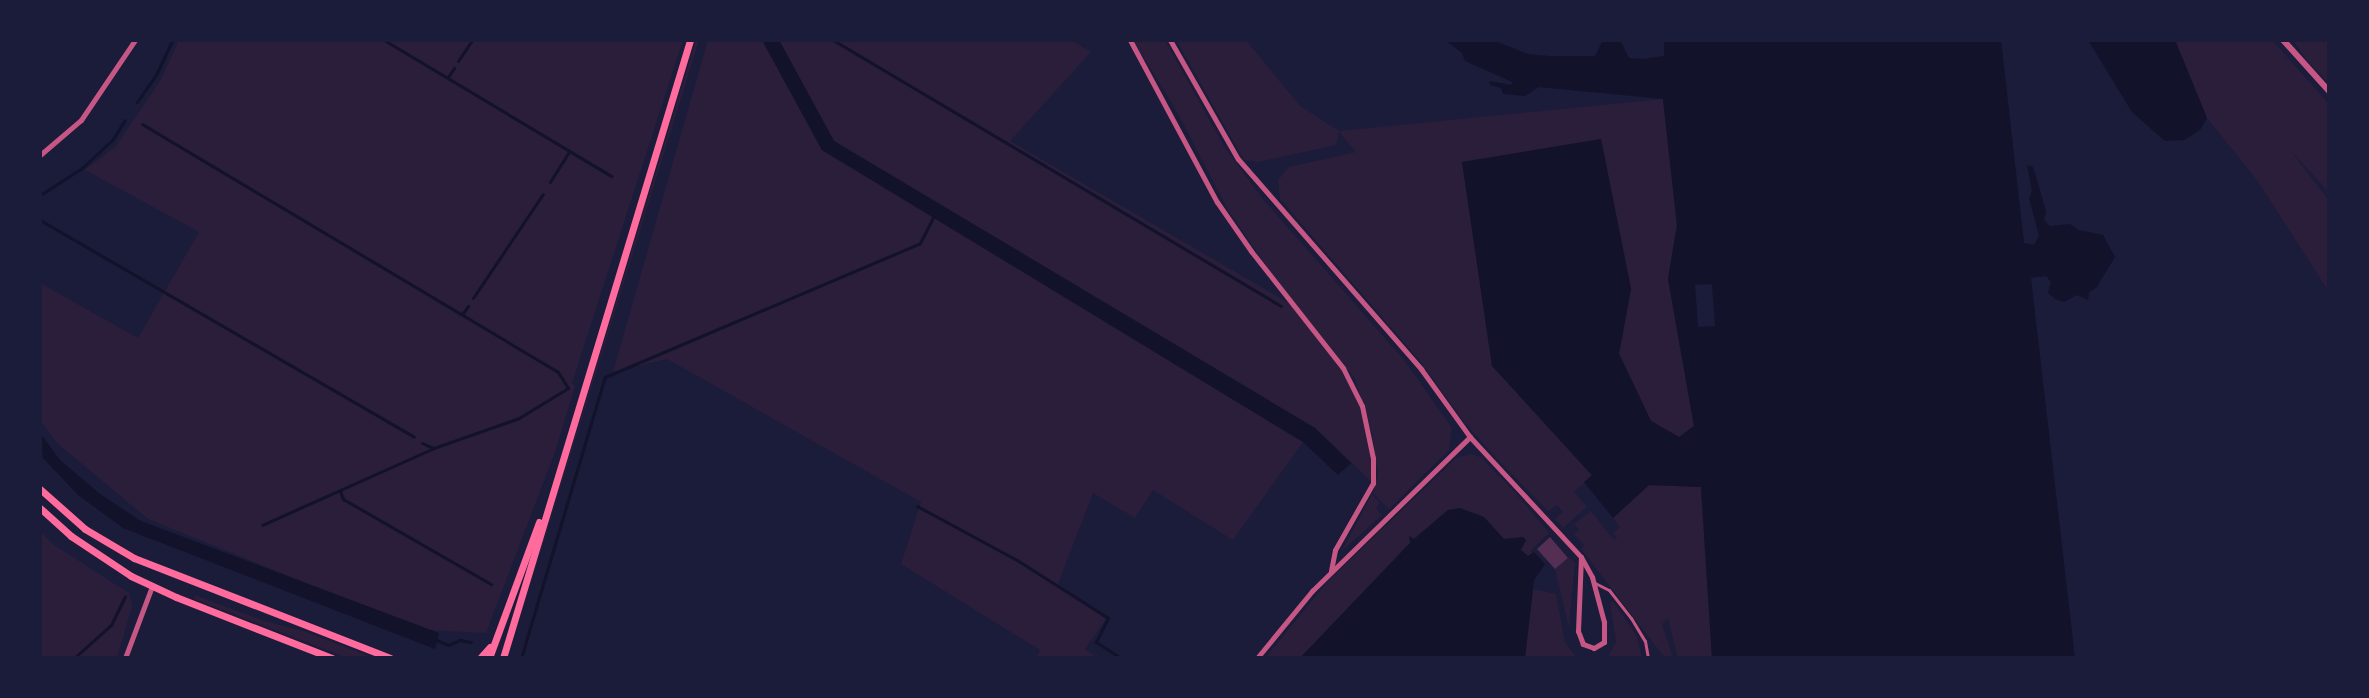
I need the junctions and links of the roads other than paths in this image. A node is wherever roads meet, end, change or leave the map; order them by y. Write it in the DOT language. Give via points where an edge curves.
graph roads {
  1 [pos="135,40"];
  2 [pos="690,40"];
  3 [pos="1130,40"];
  4 [pos="1170,40"];
  5 [pos="2283,40"];
  6 [pos="2329,91"];
  7 [pos="40,155"];
  8 [pos="1470,437"];
  9 [pos="40,489"];
  10 [pos="40,508"];
  11 [pos="544,513"];
  12 [pos="1581,557"];
  13 [pos="159,569"];
  14 [pos="1331,571"];
  15 [pos="1594,583"];
  16 [pos="152,586"];
  17 [pos="496,638"];
  18 [pos="125,658"];
  19 [pos="332,658"];
  20 [pos="390,658"];
  21 [pos="480,658"];
  22 [pos="489,658"];
  23 [pos="503,658"];
  24 [pos="1257,658"];
  25 [pos="1648,658"];
  1 -- 7 [label="street" via="81,120"];
  2 -- 11 [label="main road"];
  3 -- 14 [label="street" via="1217,202 1343,368 1362,406 1373,483 1335,550"];
  4 -- 8 [label="street" via="1238,159 1421,369"];
  5 -- 6 [label="street"];
  8 -- 12 [label="street"];
  8 -- 14 [label="street"];
  9 -- 13 [label="main road" via="97,537"];
  10 -- 16 [label="main road" via="94,552"];
  11 -- 17 [label="main road"];
  11 -- 23 [label="main road"];
  12 -- 15 [label="street"];
  12 -- 15 [label="street" via="1578,631 1583,644 1594,648 1605,635"];
  13 -- 16 [label="main road"];
  13 -- 20 [label="main road"];
  14 -- 24 [label="street"];
  15 -- 25 [label="lane" via="1605,586 1622,606 1645,641"];
  16 -- 18 [label="street"];
  16 -- 19 [label="main road"];
  17 -- 21 [label="main road"];
  17 -- 22 [label="main road"];
}
